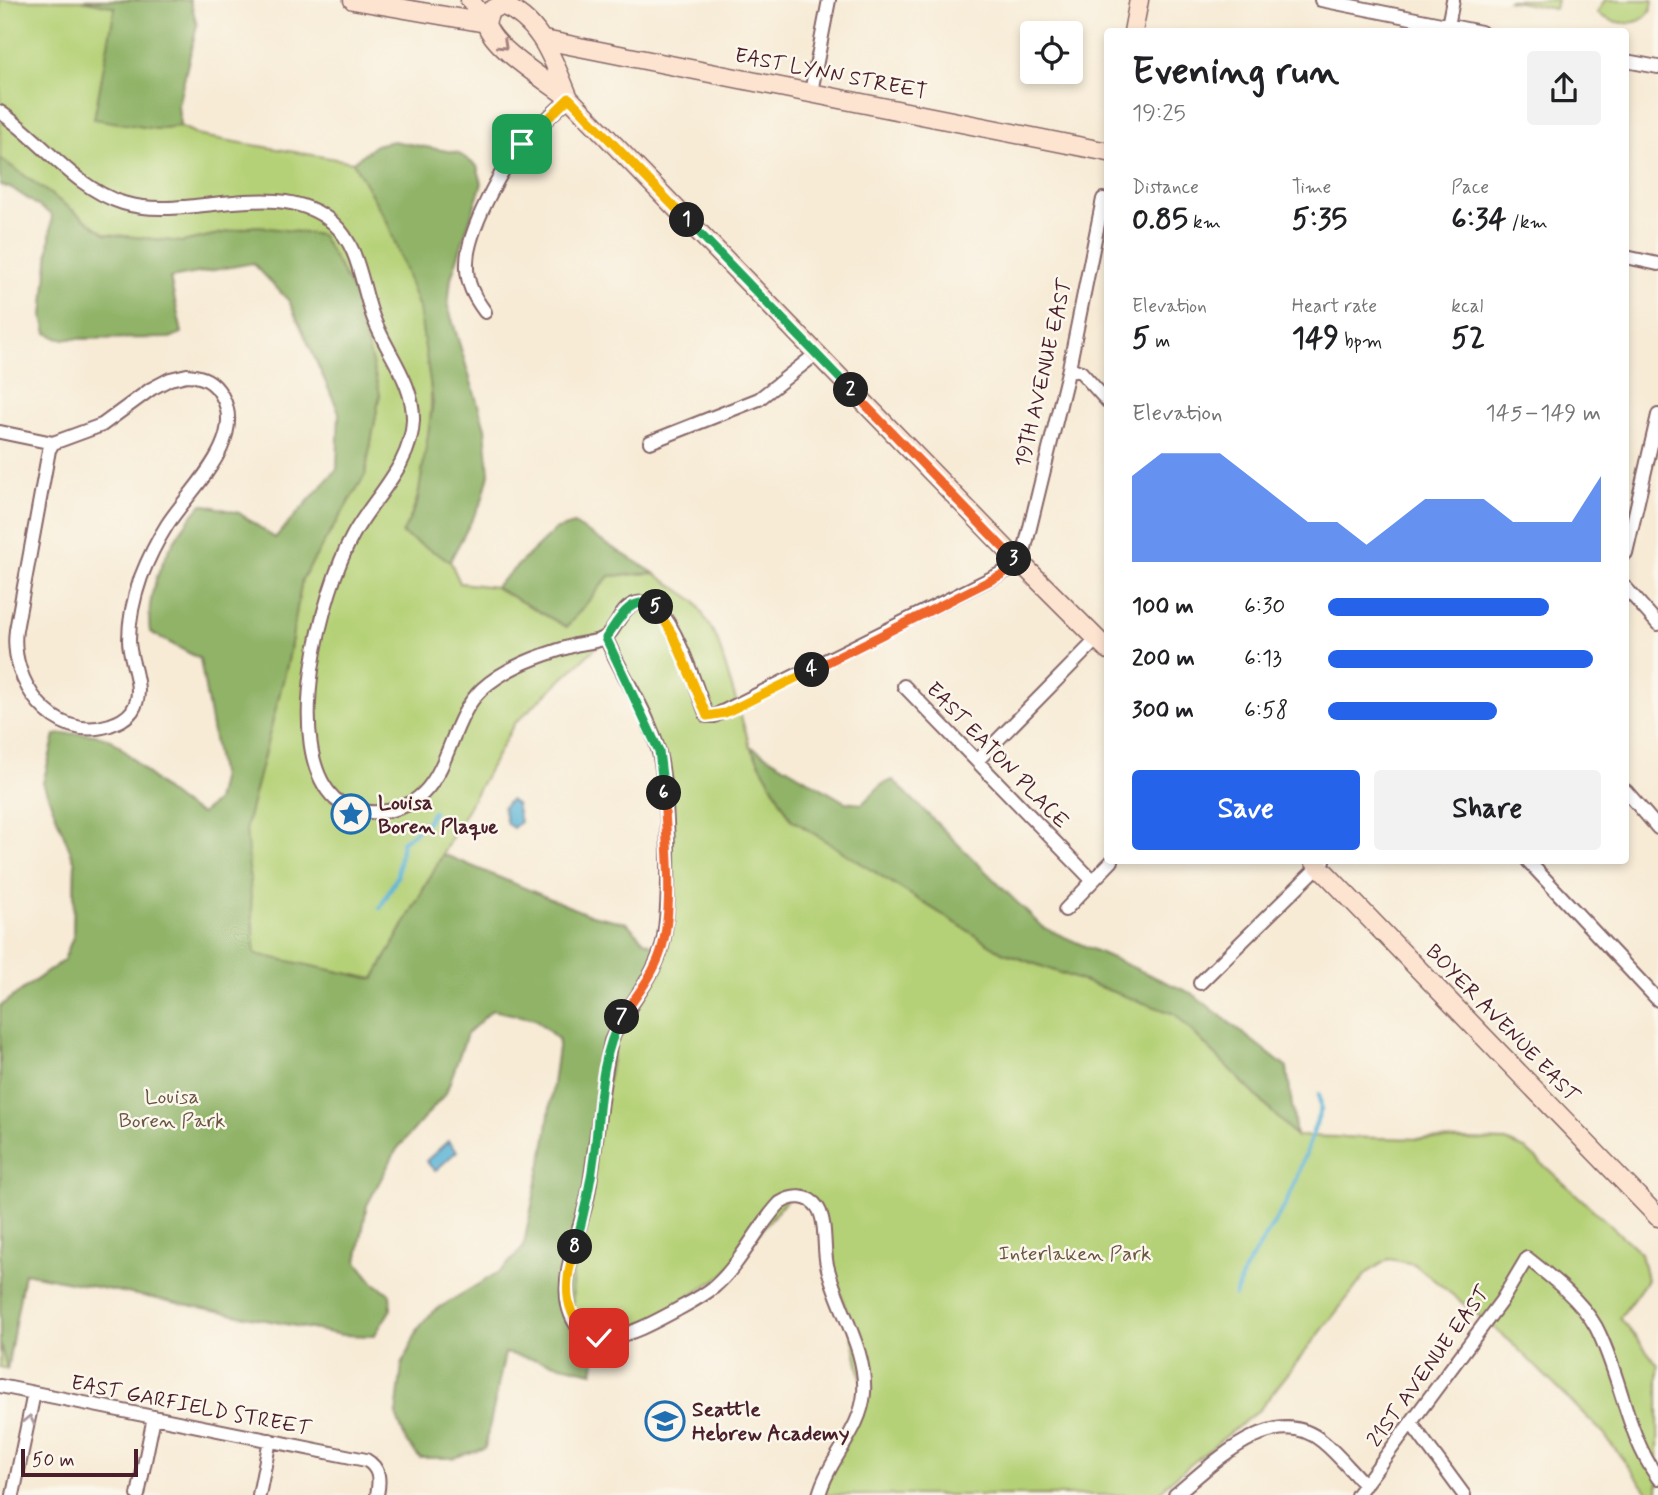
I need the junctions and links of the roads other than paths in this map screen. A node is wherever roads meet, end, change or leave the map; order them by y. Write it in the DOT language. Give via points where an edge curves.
graph roads {
  1 [pos="353,0"];
  2 [pos="435,0"];
  3 [pos="470,0"];
  4 [pos="829,0"];
  5 [pos="1139,0"];
  6 [pos="1321,0"];
  7 [pos="1453,0"];
  8 [pos="509,4"];
  9 [pos="403,9"];
  10 [pos="486,22"];
  11 [pos="1134,28"];
  12 [pos="1447,28"];
  13 [pos="544,41"];
  14 [pos="1629,62"];
  15 [pos="524,63"];
  16 [pos="1658,67"];
  17 [pos="811,92"];
  18 [pos="569,98"];
  19 [pos="0,112"];
  20 [pos="1104,151"];
  21 [pos="1103,199"];
  22 [pos="1629,258"];
  23 [pos="1658,264"];
  24 [pos="485,312"];
  25 [pos="816,354"];
  26 [pos="1069,368"];
  27 [pos="1104,398"];
  28 [pos="1658,415"];
  29 [pos="0,432"];
  30 [pos="650,442"];
  31 [pos="53,443"];
  32 [pos="1629,540"];
  33 [pos="1019,562"];
  34 [pos="1629,590"];
  35 [pos="1658,624"];
  36 [pos="606,638"];
  37 [pos="1102,644"];
  38 [pos="904,686"];
  39 [pos="977,761"];
  40 [pos="1629,794"];
  41 [pos="1658,828"];
  42 [pos="1109,864"];
  43 [pos="1318,864"];
  44 [pos="1320,864"];
  45 [pos="1531,864"];
  46 [pos="1093,881"];
  47 [pos="1065,910"];
  48 [pos="1200,983"];
  49 [pos="1658,1000"];
  50 [pos="1658,1217"];
  51 [pos="0,1386"];
  52 [pos="34,1393"];
  53 [pos="153,1417"];
  54 [pos="1411,1423"];
  55 [pos="270,1440"];
  56 [pos="1658,1478"];
  57 [pos="1195,1479"];
  58 [pos="1361,1490"];
  59 [pos="13,1495"];
  60 [pos="138,1495"];
  61 [pos="259,1495"];
  62 [pos="377,1495"];
  63 [pos="819,1495"];
  64 [pos="1175,1495"];
  65 [pos="1194,1495"];
  66 [pos="1464,1495"];
  1 -- 9 [label="street"];
  2 -- 9 [label="street"];
  3 -- 10 [label="street"];
  4 -- 17 [label="street"];
  5 -- 11 [label="street"];
  6 -- 12 [label="street"];
  7 -- 12 [label="street"];
  8 -- 10 [label="street" via="495,7"];
  8 -- 13 [label="street"];
  9 -- 10 [label="street"];
  10 -- 15 [label="street, one-way" via="491,34"];
  13 -- 15 [label="street" via="542,58"];
  13 -- 17 [label="street, EAST LYNN STREET"];
  13 -- 18 [label="street"];
  14 -- 16 [label="street"];
  15 -- 18 [label="street"];
  17 -- 20 [label="street, EAST LYNN STREET"];
  18 -- 24 [label="street" via="522,144 493,187 479,219 466,260 473,296"];
  18 -- 25 [label="street"];
  19 -- 36 [label="street" via="103,196 149,208 178,209 238,200 293,204 329,219 349,243 378,331 411,399 413,422 402,459 354,532 335,571 319,629 307,716 320,775 335,799 368,812 390,810 413,799 438,776 469,704 483,688 531,660"];
  21 -- 26 [label="street, 19TH AVENUE EAST"];
  22 -- 23 [label="street"];
  25 -- 30 [label="street" via="759,400"];
  25 -- 33 [label="street"];
  26 -- 27 [label="street" via="1080,372"];
  26 -- 33 [label="street, 19TH AVENUE EAST"];
  28 -- 32 [label="street"];
  29 -- 31 [label="street"];
  31 -- 31 [label="street" via="16,629 16,663 26,688 42,707 67,723 100,728 127,717 137,702 129,636 138,588 167,524 222,446 228,428 227,409 212,383 180,376 151,389 102,425"];
  33 -- 36 [label="street" via="725,713 707,716 658,608 633,604"];
  33 -- 37 [label="street"];
  34 -- 35 [label="street"];
  36 -- 63 [label="street" via="659,751 668,887 662,949 611,1041 568,1303 573,1320 599,1338 636,1331 716,1286 780,1203 789,1198 810,1200 822,1219 826,1262 859,1353 864,1393 860,1414 833,1457"];
  37 -- 39 [label="street"];
  38 -- 39 [label="street, EAST EATON PLACE"];
  39 -- 46 [label="street, EAST EATON PLACE"];
  40 -- 41 [label="street"];
  42 -- 46 [label="street"];
  43 -- 48 [label="street"];
  44 -- 50 [label="street, BOYER AVENUE EAST"];
  45 -- 49 [label="street"];
  46 -- 47 [label="street"];
  51 -- 52 [label="street, EAST GARFIELD STREET"];
  52 -- 53 [label="street, EAST GARFIELD STREET"];
  59 -- 52 [label="street, one-way"];
  53 -- 55 [label="street, EAST GARFIELD STREET"];
  53 -- 60 [label="street"];
  54 -- 56 [label="street, 21ST AVENUE EAST" via="1503,1300 1527,1258 1578,1304 1596,1328 1633,1428"];
  54 -- 58 [label="street, 21ST AVENUE EAST"];
  54 -- 66 [label="street"];
  55 -- 61 [label="street"];
  55 -- 62 [label="street, EAST GARFIELD STREET" via="373,1464 379,1477"];
  57 -- 58 [label="street" via="1245,1440 1288,1426 1323,1441"];
  57 -- 64 [label="street"];
  57 -- 65 [label="street"];
}
